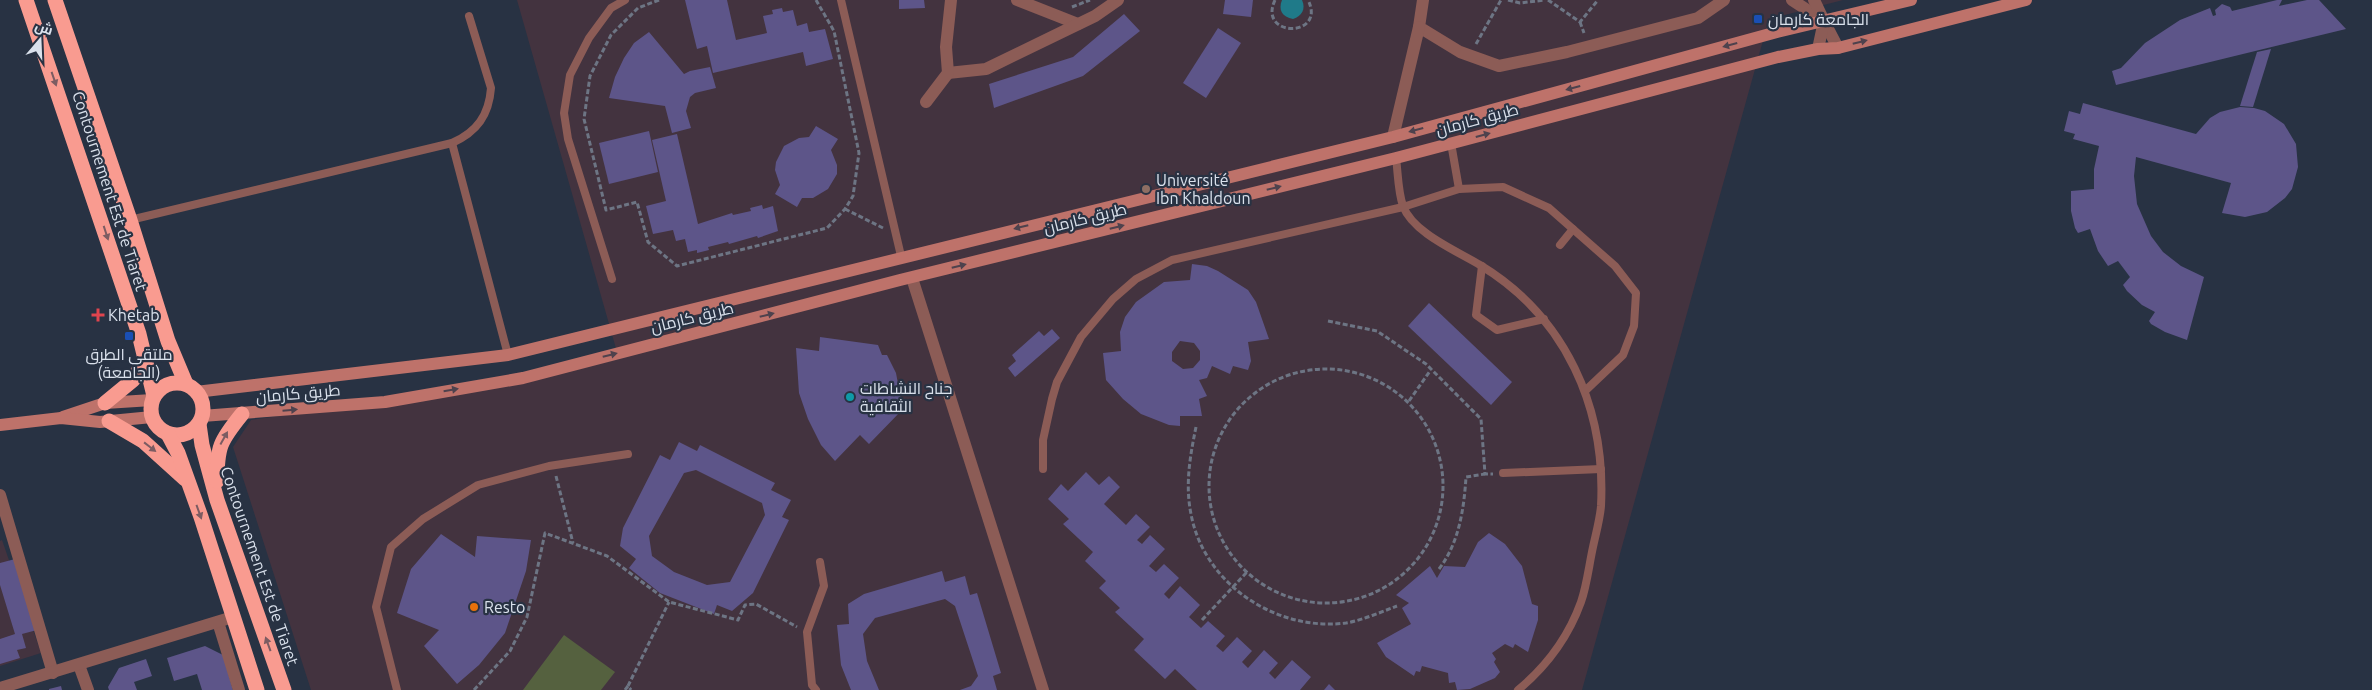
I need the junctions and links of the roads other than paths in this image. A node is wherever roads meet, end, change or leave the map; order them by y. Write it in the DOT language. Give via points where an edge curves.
graph roads {
  1 [pos="26,0"];
  2 [pos="55,0"];
  3 [pos="625,0"];
  4 [pos="841,0"];
  5 [pos="951,0"];
  6 [pos="1017,0"];
  7 [pos="1118,0"];
  8 [pos="1423,0"];
  9 [pos="1724,0"];
  10 [pos="1792,0"];
  11 [pos="1814,0"];
  12 [pos="1911,0"];
  13 [pos="2026,0"];
  14 [pos="469,16"];
  15 [pos="1824,21"];
  16 [pos="1078,24"];
  17 [pos="1419,27"];
  18 [pos="1838,48"];
  19 [pos="1818,49"];
  20 [pos="948,73"];
  21 [pos="926,102"];
  22 [pos="1393,137"];
  23 [pos="452,143"];
  24 [pos="1451,143"];
  25 [pos="1396,158"];
  26 [pos="1460,189"];
  27 [pos="1403,207"];
  28 [pos="130,220"];
  29 [pos="1573,229"];
  30 [pos="1560,246"];
  31 [pos="901,256"];
  32 [pos="1482,266"];
  33 [pos="912,278"];
  34 [pos="612,279"];
  35 [pos="1544,319"];
  36 [pos="508,355"];
  37 [pos="145,359"];
  38 [pos="191,388"];
  39 [pos="1586,390"];
  40 [pos="153,398"];
  41 [pos="105,403"];
  42 [pos="242,414"];
  43 [pos="152,417"];
  44 [pos="61,418"];
  45 [pos="200,420"];
  46 [pos="109,422"];
  47 [pos="0,425"];
  48 [pos="168,434"];
  49 [pos="628,454"];
  50 [pos="1043,469"];
  51 [pos="1601,469"];
  52 [pos="1503,473"];
  53 [pos="187,481"];
  54 [pos="0,495"];
  55 [pos="217,500"];
  56 [pos="5,528"];
  57 [pos="820,562"];
  58 [pos="233,617"];
  59 [pos="218,622"];
  60 [pos="79,665"];
  61 [pos="53,673"];
  62 [pos="0,688"];
  63 [pos="88,690"];
  64 [pos="240,690"];
  65 [pos="257,690"];
  66 [pos="284,690"];
  67 [pos="397,690"];
  68 [pos="816,690"];
  69 [pos="1043,690"];
  70 [pos="1518,690"];
  1 -- 37 [label="highway, Contournement Est de Tiaret, one-way"];
  2 -- 28 [label="highway, Contournement Est de Tiaret"];
  3 -- 34 [label="lane" via="611,8 589,38 570,75 564,113 568,138"];
  4 -- 31 [label="lane"];
  5 -- 20 [label="street" via="946,47"];
  6 -- 16 [label="street"];
  7 -- 16 [label="street"];
  8 -- 17 [label="street"];
  9 -- 17 [label="street" via="1698,18 1500,66 1460,52"];
  10 -- 15 [label="street"];
  11 -- 15 [label="street"];
  12 -- 15 [label="street, طريق كارمان"];
  18 -- 13 [label="street, طريق كارمان, one-way"];
  14 -- 23 [label="lane" via="491,88 490,100 487,112 477,127"];
  15 -- 18 [label="street"];
  15 -- 19 [label="street"];
  15 -- 22 [label="street, طريق كارمان, one-way"];
  16 -- 20 [label="street" via="986,70"];
  17 -- 22 [label="street"];
  18 -- 19 [label="street, طريق كارمان"];
  24 -- 19 [label="street, طريق كارمان, one-way"];
  20 -- 21 [label="street"];
  22 -- 31 [label="street, طريق كارمان, one-way"];
  23 -- 28 [label="lane"];
  23 -- 36 [label="lane"];
  24 -- 25 [label="street, طريق كارمان"];
  24 -- 26 [label="lane"];
  25 -- 27 [label="lane"];
  33 -- 25 [label="street, طريق كارمان, one-way"];
  26 -- 27 [label="lane"];
  26 -- 29 [label="lane" via="1503,187 1549,208"];
  27 -- 32 [label="lane" via="1423,231"];
  27 -- 50 [label="lane" via="1172,260 1136,279 1113,299 1081,337 1058,382 1043,440"];
  28 -- 38 [label="highway, Contournement Est de Tiaret" via="168,342"];
  29 -- 30 [label="lane"];
  29 -- 39 [label="lane" via="1615,266 1636,293 1634,326 1623,355"];
  31 -- 36 [label="street, طريق كارمان"];
  32 -- 35 [label="lane"];
  32 -- 35 [label="lane" via="1476,315 1497,330"];
  42 -- 33 [label="street, طريق كارمان, one-way" via="385,402 523,378"];
  33 -- 69 [label="street"];
  35 -- 39 [label="lane" via="1569,356"];
  36 -- 38 [label="street, طريق كارمان"];
  37 -- 40 [label="highway, Contournement Est de Tiaret"];
  37 -- 41 [label="highway" via="133,380"];
  38 -- 40 [label="highway" via="168,384"];
  38 -- 45 [label="highway" via="201,399"];
  39 -- 51 [label="lane" via="1597,430"];
  40 -- 41 [label="street"];
  40 -- 43 [label="highway"];
  41 -- 44 [label="street"];
  42 -- 45 [label="street, طريق كارمان"];
  55 -- 42 [label="highway, one-way" via="218,449"];
  43 -- 46 [label="street"];
  43 -- 48 [label="highway" via="155,424"];
  44 -- 46 [label="street"];
  44 -- 47 [label="street"];
  45 -- 48 [label="highway" via="185,434"];
  45 -- 55 [label="highway, Contournement Est de Tiaret" via="202,445"];
  46 -- 53 [label="highway, one-way" via="143,441"];
  48 -- 53 [label="highway"];
  49 -- 67 [label="lane" via="553,465 478,485 423,519 391,547 376,607"];
  51 -- 52 [label="lane"];
  51 -- 70 [label="lane" via="1601,508 1581,602 1561,646"];
  53 -- 58 [label="highway, one-way"];
  54 -- 56 [label="street"];
  66 -- 55 [label="highway, Contournement Est de Tiaret, one-way"];
  56 -- 61 [label="street"];
  57 -- 68 [label="lane" via="824,586 807,632 812,685"];
  58 -- 59 [label="street"];
  58 -- 65 [label="highway"];
  59 -- 60 [label="street"];
  59 -- 64 [label="street"];
  60 -- 61 [label="street"];
  60 -- 63 [label="street"];
  61 -- 62 [label="street"];
}
